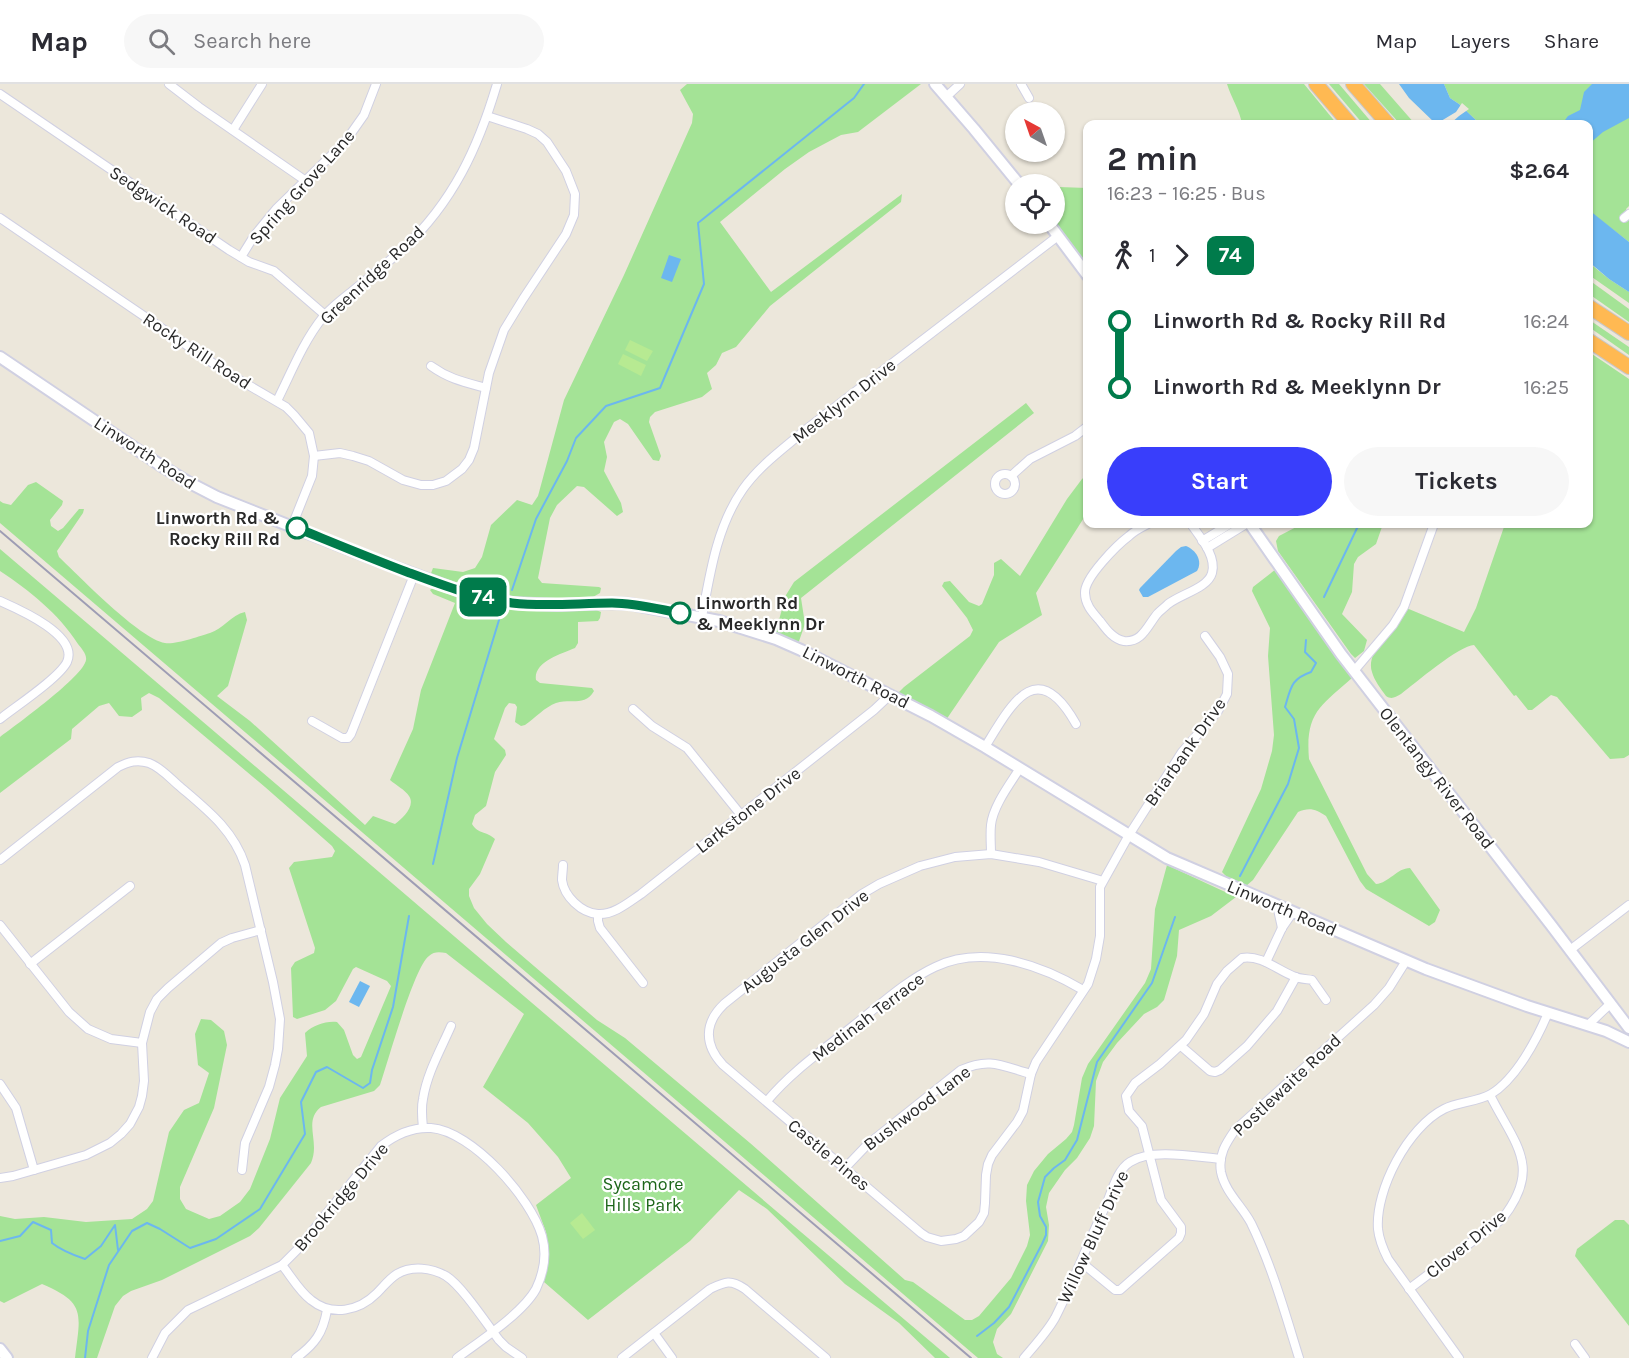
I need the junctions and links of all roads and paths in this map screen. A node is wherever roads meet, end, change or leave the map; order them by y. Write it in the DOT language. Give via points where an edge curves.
graph roads {
  1 [pos="170,84"];
  2 [pos="262,84"];
  3 [pos="376,84"];
  4 [pos="497,84"];
  5 [pos="935,84"];
  6 [pos="960,84"];
  7 [pos="1021,84"];
  8 [pos="1316,84"];
  9 [pos="1353,84"];
  10 [pos="0,94"];
  11 [pos="946,97"];
  12 [pos="1029,98"];
  13 [pos="487,116"];
  14 [pos="1347,120"];
  15 [pos="1384,120"];
  16 [pos="232,130"];
  17 [pos="1011,174"];
  18 [pos="306,181"];
  19 [pos="0,218"];
  20 [pos="1058,236"];
  21 [pos="241,257"];
  22 [pos="1083,269"];
  23 [pos="1593,309"];
  24 [pos="325,315"];
  25 [pos="1629,333"];
  26 [pos="1593,343"];
  27 [pos="0,357"];
  28 [pos="431,366"];
  29 [pos="1629,367"];
  30 [pos="486,388"];
  31 [pos="277,402"];
  32 [pos="1083,430"];
  33 [pos="314,456"];
  34 [pos="1011,476"];
  35 [pos="292,526"];
  36 [pos="1141,528"];
  37 [pos="1194,528"];
  38 [pos="1225,528"];
  39 [pos="1239,528"];
  40 [pos="1251,528"];
  41 [pos="1433,528"];
  42 [pos="1205,544"];
  43 [pos="414,575"];
  44 [pos="0,601"];
  45 [pos="702,617"];
  46 [pos="1205,636"];
  47 [pos="1354,671"];
  48 [pos="891,694"];
  49 [pos="633,709"];
  50 [pos="0,719"];
  51 [pos="312,721"];
  52 [pos="1076,724"];
  53 [pos="985,747"];
  54 [pos="1020,768"];
  55 [pos="741,815"];
  56 [pos="1129,835"];
  57 [pos="991,854"];
  58 [pos="0,860"];
  59 [pos="563,865"];
  60 [pos="1103,881"];
  61 [pos="130,886"];
  62 [pos="1277,905"];
  63 [pos="1629,905"];
  64 [pos="1293,912"];
  65 [pos="598,914"];
  66 [pos="0,925"];
  67 [pos="1281,928"];
  68 [pos="261,930"];
  69 [pos="1570,950"];
  70 [pos="1406,961"];
  71 [pos="1266,962"];
  72 [pos="30,964"];
  73 [pos="1296,978"];
  74 [pos="643,983"];
  75 [pos="1083,990"];
  76 [pos="1326,1000"];
  77 [pos="1610,1004"];
  78 [pos="1548,1012"];
  79 [pos="1588,1025"];
  80 [pos="452,1026"];
  81 [pos="1629,1028"];
  82 [pos="710,1042"];
  83 [pos="1629,1042"];
  84 [pos="142,1043"];
  85 [pos="1181,1046"];
  86 [pos="1031,1074"];
  87 [pos="0,1084"];
  88 [pos="1491,1095"];
  89 [pos="767,1101"];
  90 [pos="423,1128"];
  91 [pos="1150,1155"];
  92 [pos="1221,1159"];
  93 [pos="845,1168"];
  94 [pos="34,1170"];
  95 [pos="242,1170"];
  96 [pos="0,1178"];
  97 [pos="1081,1262"];
  98 [pos="282,1264"];
  99 [pos="1409,1289"];
  100 [pos="327,1310"];
  101 [pos="492,1331"];
  102 [pos="654,1333"];
  103 [pos="1575,1344"];
  104 [pos="0,1349"];
  105 [pos="7,1358"];
  106 [pos="152,1358"];
  107 [pos="296,1358"];
  108 [pos="458,1358"];
  109 [pos="522,1358"];
  110 [pos="622,1358"];
  111 [pos="672,1358"];
  112 [pos="825,1358"];
  113 [pos="1024,1358"];
  114 [pos="1299,1358"];
  115 [pos="1459,1358"];
  116 [pos="1585,1358"];
  1 -- 16 [label="street"];
  2 -- 16 [label="street"];
  3 -- 18 [label="street, Spring Grove Lane" via="355,129"];
  4 -- 13 [label="street, Greenridge Road"];
  5 -- 11 [label="main road"];
  6 -- 11 [label="street"];
  7 -- 12 [label="street"];
  8 -- 14 [label="highway"];
  9 -- 15 [label="highway"];
  10 -- 21 [label="street, Sedgwick Road"];
  11 -- 17 [label="main road"];
  13 -- 24 [label="street, Greenridge Road" via="459,180 431,220"];
  13 -- 30 [label="street" via="538,134 566,171 575,194 574,214 566,234 504,330"];
  16 -- 18 [label="street"];
  18 -- 21 [label="street, Spring Grove Lane" via="277,208"];
  19 -- 31 [label="street, Rocky Rill Road" via="226,372"];
  20 -- 22 [label="main road"];
  20 -- 45 [label="street, Meeklynn Drive" via="766,464 743,489 728,514 710,571"];
  21 -- 24 [label="street, Sedgwick Road" via="274,271"];
  23 -- 25 [label="highway"];
  24 -- 31 [label="street, Greenridge Road" via="313,330"];
  26 -- 29 [label="highway"];
  27 -- 35 [label="main road, Linworth Road" via="188,482"];
  28 -- 30 [label="street" via="454,380"];
  30 -- 33 [label="street" via="469,460 446,481 421,485 403,480 369,460 340,453"];
  31 -- 33 [label="street, Rocky Rill Road" via="303,425"];
  32 -- 34 [label="street" via="1030,459"];
  33 -- 35 [label="street, Rocky Rill Road" via="312,476"];
  35 -- 43 [label="main road, Linworth Road"];
  36 -- 42 [label="street" via="1106,560 1085,589 1090,609 1107,631 1125,641 1138,638 1171,602 1209,580 1213,564"];
  37 -- 42 [label="street"];
  38 -- 42 [label="street"];
  39 -- 42 [label="street"];
  40 -- 47 [label="main road, Olentangy River Road"];
  41 -- 47 [label="street" via="1404,607 1393,626"];
  43 -- 45 [label="main road, Linworth Road" via="468,594 513,603 630,604"];
  43 -- 51 [label="street" via="351,734 342,738"];
  44 -- 50 [label="street" via="44,622 61,639 68,653 67,662 55,676"];
  45 -- 48 [label="main road, Linworth Road" via="776,639"];
  46 -- 56 [label="street, Briarbank Drive" via="1228,674 1227,694 1218,711 1182,752"];
  47 -- 69 [label="main road, Olentangy River Road"];
  48 -- 53 [label="main road, Linworth Road"];
  48 -- 55 [label="street, Larkstone Drive"];
  49 -- 55 [label="street" via="687,748"];
  52 -- 53 [label="street" via="1056,696 1036,689 1009,708"];
  53 -- 54 [label="main road, Linworth Road"];
  54 -- 56 [label="main road, Linworth Road"];
  54 -- 57 [label="street" via="993,816"];
  55 -- 65 [label="street, Larkstone Drive" via="641,894 621,907"];
  56 -- 60 [label="street, Briarbank Drive"];
  56 -- 62 [label="main road, Linworth Road" via="1167,858"];
  57 -- 60 [label="street, Augusta Glen Drive" via="1039,862"];
  57 -- 82 [label="street, Augusta Glen Drive" via="936,861 901,873 862,894 724,1004 709,1029"];
  58 -- 68 [label="street" via="118,767 127,762 149,763 211,812 231,836 245,865"];
  59 -- 65 [label="street" via="562,880 567,893 573,901"];
  60 -- 75 [label="street" via="1096,959"];
  61 -- 72 [label="street"];
  62 -- 64 [label="main road, Linworth Road"];
  62 -- 67 [label="street"];
  63 -- 69 [label="street"];
  64 -- 67 [label="street"];
  64 -- 70 [label="main road, Linworth Road"];
  65 -- 74 [label="street" via="600,928"];
  66 -- 72 [label="street"];
  67 -- 71 [label="street"];
  68 -- 84 [label="street" via="221,943 168,988 150,1012"];
  68 -- 95 [label="street" via="280,1019 278,1049 269,1087 245,1143"];
  69 -- 77 [label="main road, Olentangy River Road"];
  70 -- 78 [label="main road, Linworth Road"];
  70 -- 92 [label="street, Postlewaite Road" via="1374,1005 1235,1130"];
  71 -- 73 [label="street"];
  71 -- 85 [label="street" via="1246,957 1238,960 1217,984 1204,1014"];
  72 -- 84 [label="street" via="88,1029 111,1039"];
  73 -- 76 [label="street" via="1312,980"];
  73 -- 85 [label="street" via="1277,1011 1220,1070 1210,1071"];
  75 -- 86 [label="street"];
  75 -- 89 [label="street, Medinah Terrace" via="1049,972 994,957 937,966 906,985 828,1046 784,1081"];
  77 -- 79 [label="street"];
  77 -- 81 [label="main road, Olentangy River Road"];
  78 -- 79 [label="main road, Linworth Road"];
  78 -- 88 [label="street" via="1527,1053 1509,1079"];
  79 -- 83 [label="main road, Linworth Road"];
  80 -- 90 [label="street" via="425,1088"];
  82 -- 89 [label="street, Castle Pines" via="723,1065"];
  84 -- 94 [label="street" via="142,1096 121,1134 86,1155"];
  85 -- 91 [label="street" via="1135,1083 1126,1096 1129,1112 1142,1126"];
  86 -- 93 [label="street, Bushwood Lane" via="992,1063 976,1064 961,1071 867,1145"];
  86 -- 93 [label="street, Castle Pines" via="1023,1111 988,1164 984,1213 964,1236 941,1241 927,1237"];
  87 -- 94 [label="street" via="16,1108"];
  88 -- 99 [label="street, Clover Drive" via="1521,1155 1523,1177 1518,1195 1502,1219"];
  88 -- 99 [label="street" via="1444,1109 1432,1117 1405,1147 1383,1191 1378,1212 1381,1245"];
  89 -- 93 [label="street, Castle Pines"];
  90 -- 98 [label="street, Brookridge Drive" via="396,1136 381,1146"];
  90 -- 101 [label="street" via="452,1134 483,1155 517,1191 542,1235 544,1268 535,1290 517,1312"];
  91 -- 92 [label="street, Willow Bluff Drive"];
  91 -- 97 [label="street, Willow Bluff Drive" via="1129,1163 1121,1172"];
  91 -- 97 [label="street" via="1161,1200 1181,1227 1179,1238 1120,1290 1114,1290"];
  92 -- 114 [label="street" via="1226,1185 1264,1252"];
  94 -- 96 [label="street"];
  97 -- 113 [label="street, Willow Bluff Drive" via="1053,1320"];
  98 -- 100 [label="street" via="312,1301"];
  98 -- 106 [label="street, Brookridge Drive" via="188,1310 165,1333"];
  99 -- 115 [label="street"];
  100 -- 101 [label="street" via="358,1306 397,1274 425,1269 451,1280"];
  100 -- 107 [label="street" via="319,1336"];
  101 -- 108 [label="street"];
  101 -- 109 [label="street"];
  102 -- 110 [label="street"];
  102 -- 111 [label="street"];
  102 -- 112 [label="street" via="710,1289 732,1282"];
  103 -- 116 [label="street"];
  104 -- 105 [label="main road"];
}
